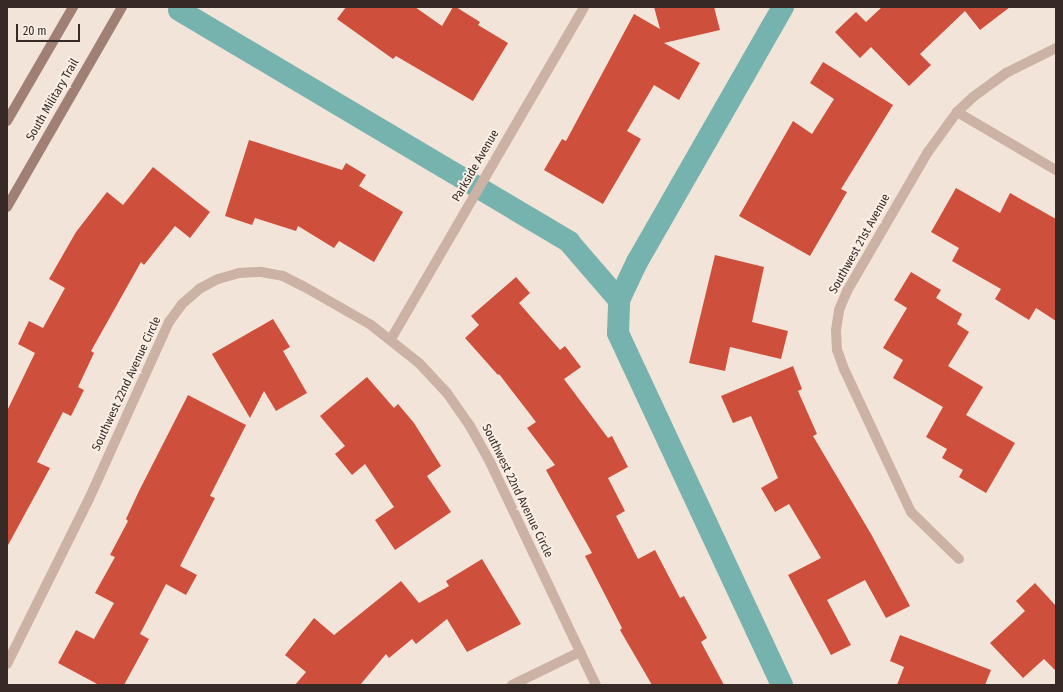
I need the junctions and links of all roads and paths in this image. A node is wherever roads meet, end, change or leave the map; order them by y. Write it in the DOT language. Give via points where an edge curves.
graph roads {
  1 [pos="73,7"];
  2 [pos="122,7"];
  3 [pos="579,9"];
  4 [pos="1056,48"];
  5 [pos="957,112"];
  6 [pos="7,121"];
  7 [pos="1056,170"];
  8 [pos="7,207"];
  9 [pos="390,339"];
  10 [pos="960,559"];
  11 [pos="580,652"];
  12 [pos="7,664"];
  13 [pos="512,685"];
  14 [pos="596,685"];
  1 -- 6 [label="street"];
  2 -- 8 [label="street, South Military Trail"];
  3 -- 9 [label="street, Parkside Avenue" via="494,162"];
  4 -- 5 [label="street, Southwest 21st Avenue" via="1006,73"];
  5 -- 7 [label="street"];
  5 -- 10 [label="street, Southwest 21st Avenue" via="928,152 847,291 839,310 836,330 837,350 844,369 911,512"];
  9 -- 11 [label="street, Southwest 22nd Avenue Circle" via="437,383 470,426"];
  9 -- 12 [label="street, Southwest 22nd Avenue Circle" via="283,276 261,272 239,273 218,279 199,289 182,304 169,322 89,499"];
  11 -- 13 [label="street"];
  11 -- 14 [label="street, Southwest 22nd Avenue Circle"];
}
